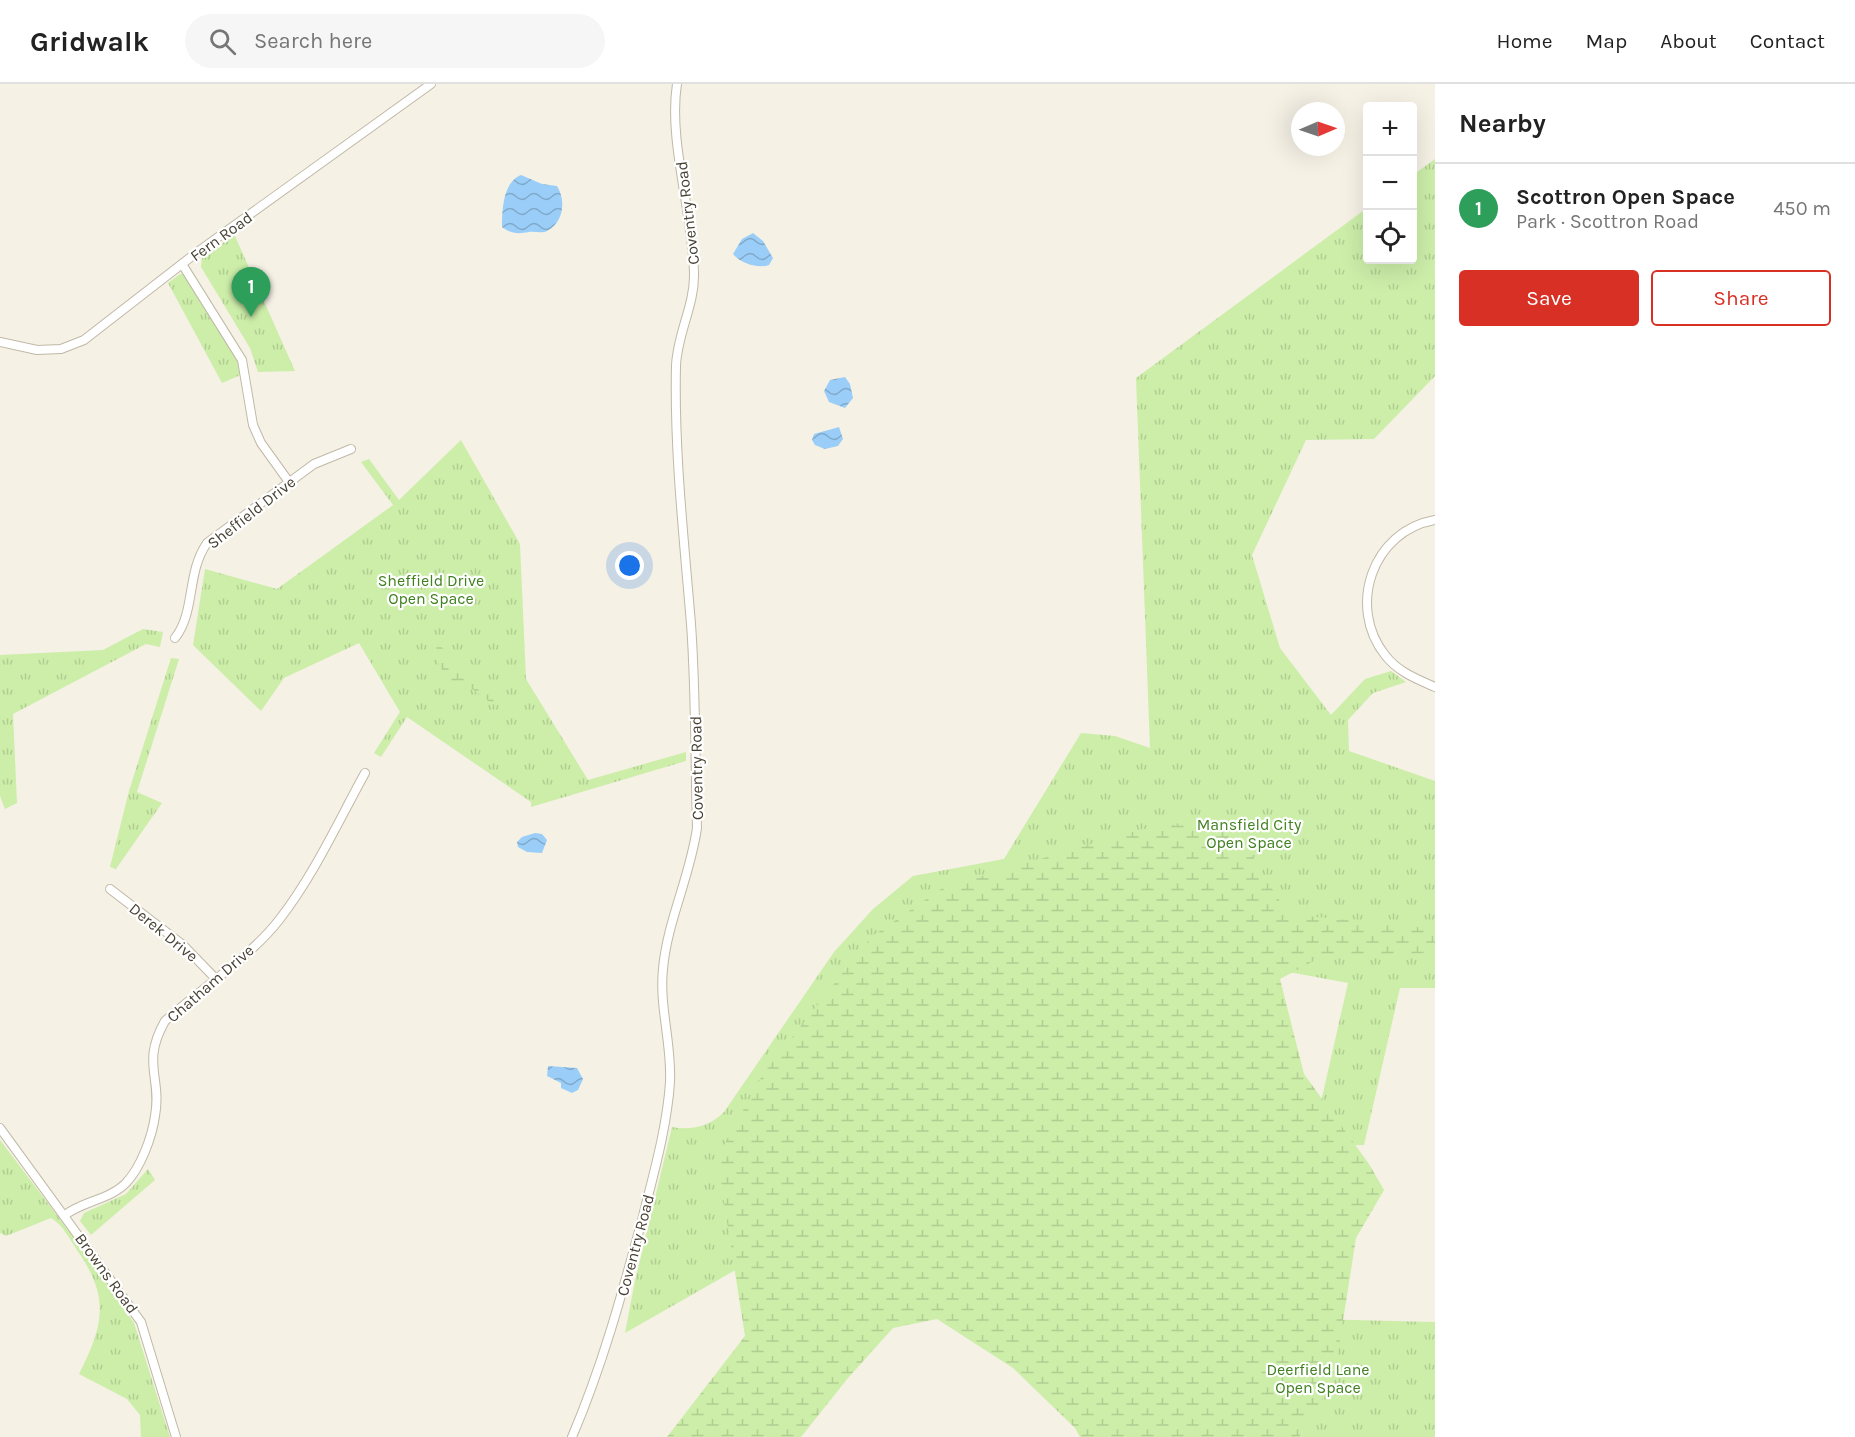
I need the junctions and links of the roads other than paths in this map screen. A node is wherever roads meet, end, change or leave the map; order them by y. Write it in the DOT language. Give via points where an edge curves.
graph roads {
  1 [pos="431,84"];
  2 [pos="677,84"];
  3 [pos="182,264"];
  4 [pos="0,342"];
  5 [pos="351,449"];
  6 [pos="289,482"];
  7 [pos="1435,520"];
  8 [pos="175,638"];
  9 [pos="1435,687"];
  10 [pos="365,772"];
  11 [pos="110,889"];
  12 [pos="215,978"];
  13 [pos="0,1128"];
  14 [pos="65,1215"];
  15 [pos="176,1437"];
  16 [pos="572,1437"];
  1 -- 3 [label="street, Fern Road"];
  2 -- 16 [label="street, Coventry Road" via="674,101 694,274 680,334 676,416 692,654 697,828 663,968 662,1005 670,1067 661,1137 617,1314"];
  3 -- 4 [label="street, Fern Road" via="84,340 61,349 37,350"];
  3 -- 6 [label="street" via="242,360 253,424 261,443"];
  5 -- 6 [label="street, Sheffield Drive" via="314,464"];
  6 -- 8 [label="street, Sheffield Drive" via="207,543 195,566 184,626"];
  7 -- 9 [label="street" via="1410,529 1388,546 1372,570 1366,595 1368,625 1386,657 1404,673"];
  10 -- 12 [label="street, Chatham Drive" via="319,859 279,920"];
  11 -- 12 [label="street, Derek Drive" via="183,945"];
  12 -- 14 [label="street, Chatham Drive" via="165,1021 154,1040 156,1114 137,1170 111,1194 77,1206"];
  13 -- 14 [label="street, Browns Road"];
  14 -- 15 [label="street, Browns Road" via="141,1322"];
}
